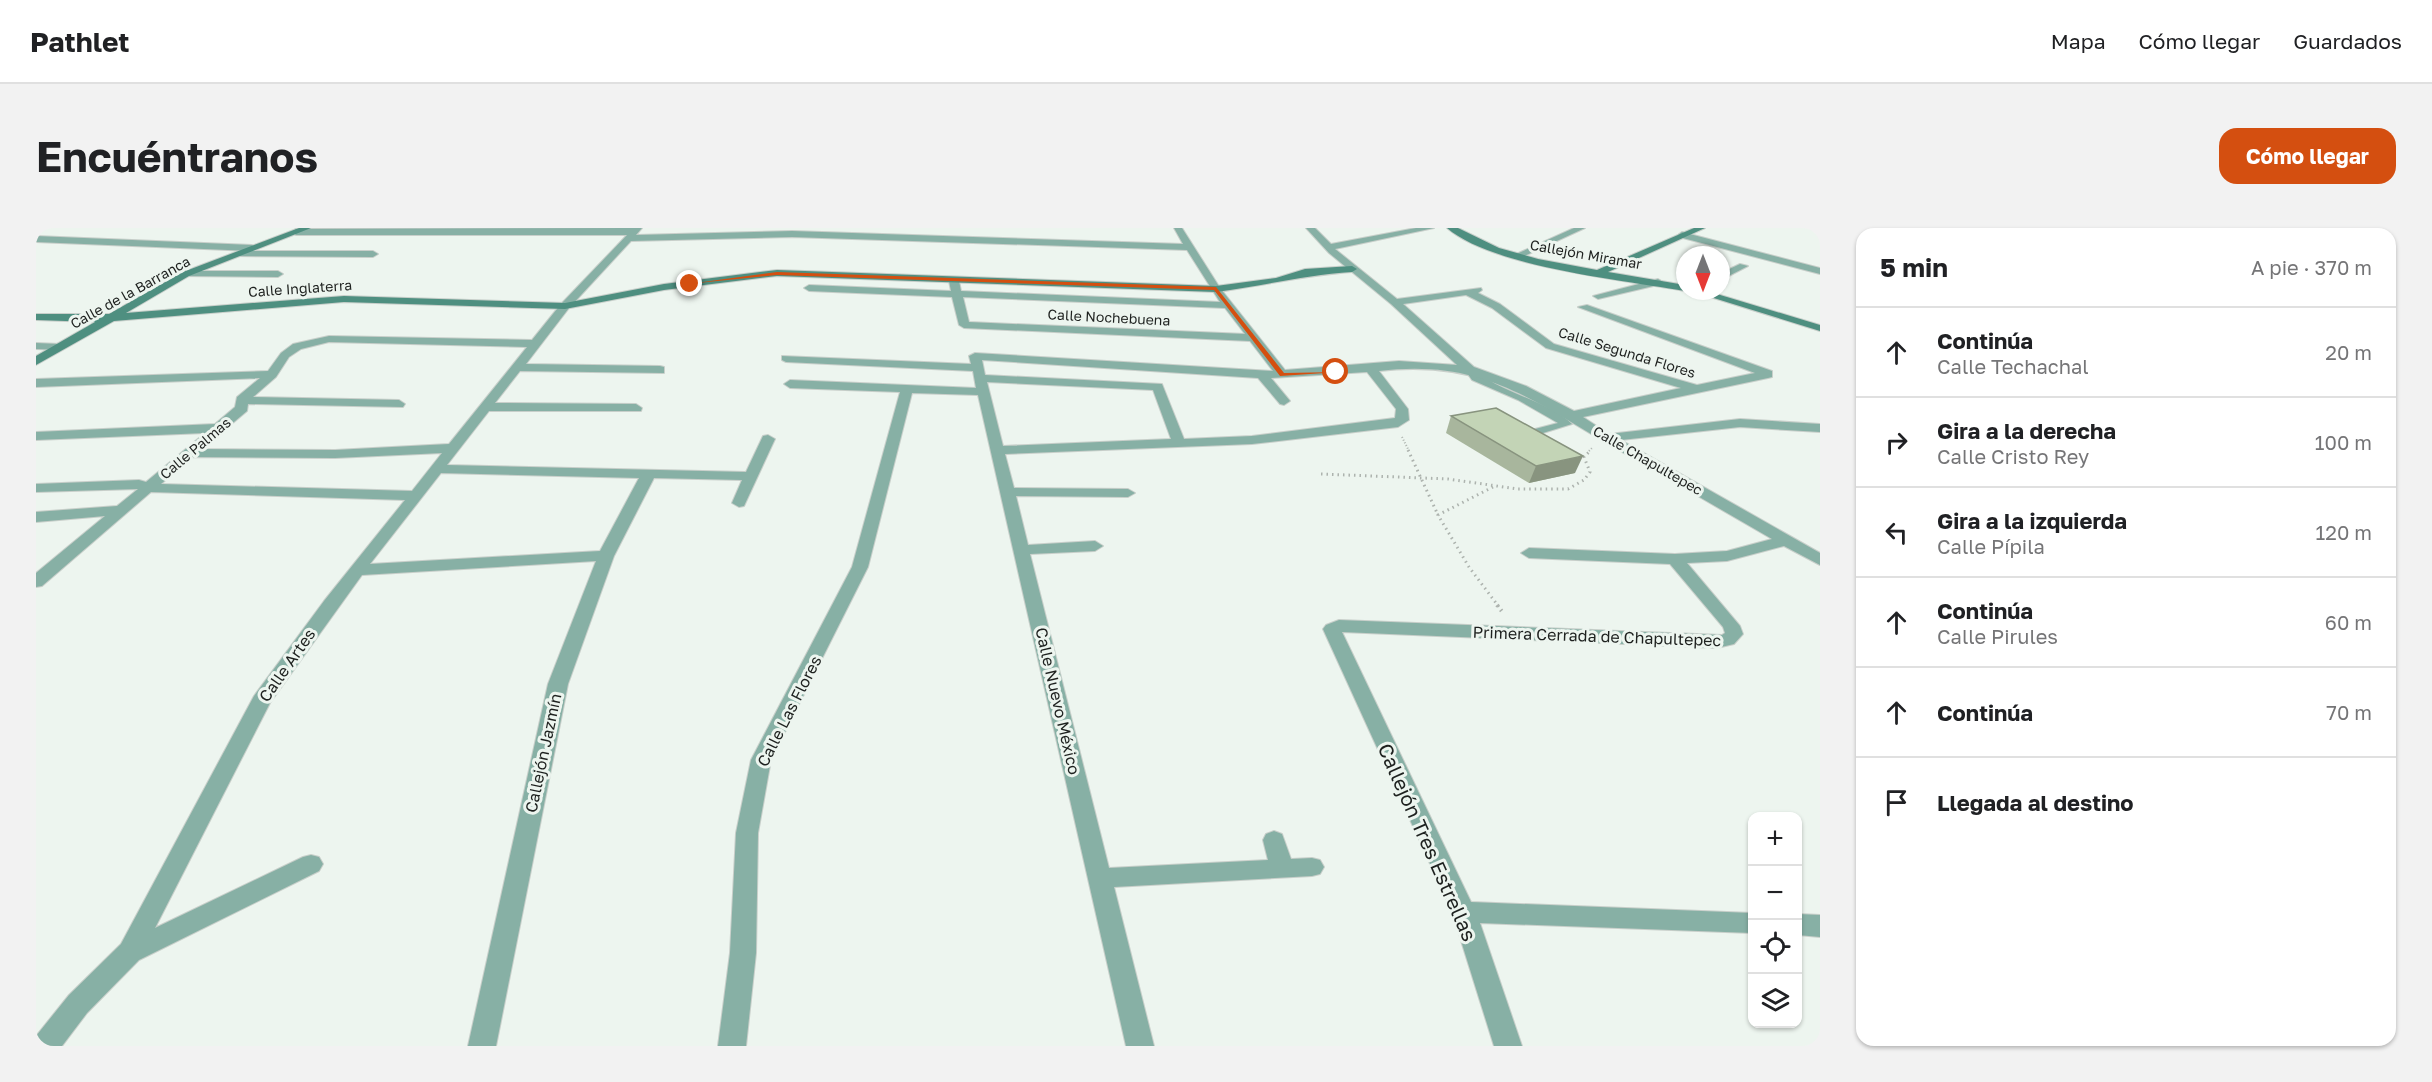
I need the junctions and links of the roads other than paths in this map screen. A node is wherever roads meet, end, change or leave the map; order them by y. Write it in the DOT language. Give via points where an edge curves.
graph roads {
  1 [pos="307,228"];
  2 [pos="675,228"];
  3 [pos="1178,228"];
  4 [pos="1310,228"];
  5 [pos="1384,228"];
  6 [pos="1430,228"];
  7 [pos="1451,228"];
  8 [pos="1581,228"];
  9 [pos="1701,228"];
  10 [pos="793,231"];
  11 [pos="296,232"];
  12 [pos="739,232"];
  13 [pos="634,233"];
  14 [pos="1392,235"];
  15 [pos="1682,236"];
  16 [pos="668,237"];
  17 [pos="36,239"];
  18 [pos="866,244"];
  19 [pos="1330,247"];
  20 [pos="252,248"];
  21 [pos="1191,252"];
  22 [pos="238,254"];
  23 [pos="373,254"];
  24 [pos="1517,256"];
  25 [pos="1743,266"];
  26 [pos="1352,268"];
  27 [pos="1820,271"];
  28 [pos="1599,272"];
  29 [pos="1730,272"];
  30 [pos="186,274"];
  31 [pos="278,274"];
  32 [pos="954,281"];
  33 [pos="1658,282"];
  34 [pos="1676,286"];
  35 [pos="810,288"];
  36 [pos="1216,289"];
  37 [pos="1482,289"];
  38 [pos="1466,291"];
  39 [pos="958,295"];
  40 [pos="1598,296"];
  41 [pos="1726,300"];
  42 [pos="1395,302"];
  43 [pos="565,306"];
  44 [pos="1228,306"];
  45 [pos="1583,307"];
  46 [pos="36,317"];
  47 [pos="112,317"];
  48 [pos="1820,328"];
  49 [pos="1253,338"];
  50 [pos="536,344"];
  51 [pos="36,346"];
  52 [pos="60,347"];
  53 [pos="786,358"];
  54 [pos="36,361"];
  55 [pos="517,367"];
  56 [pos="1371,369"];
  57 [pos="660,370"];
  58 [pos="1470,370"];
  59 [pos="272,374"];
  60 [pos="979,374"];
  61 [pos="1262,375"];
  62 [pos="1282,375"];
  63 [pos="36,383"];
  64 [pos="790,384"];
  65 [pos="907,389"];
  66 [pos="1700,390"];
  67 [pos="241,400"];
  68 [pos="1284,401"];
  69 [pos="399,404"];
  70 [pos="487,407"];
  71 [pos="636,408"];
  72 [pos="1572,415"];
  73 [pos="219,428"];
  74 [pos="1820,428"];
  75 [pos="1539,431"];
  76 [pos="36,436"];
  77 [pos="768,438"];
  78 [pos="1607,438"];
  79 [pos="1179,443"];
  80 [pos="455,448"];
  81 [pos="998,450"];
  82 [pos="188,453"];
  83 [pos="438,470"];
  84 [pos="648,474"];
  85 [pos="750,476"];
  86 [pos="36,488"];
  87 [pos="148,488"];
  88 [pos="1007,492"];
  89 [pos="1128,493"];
  90 [pos="416,496"];
  91 [pos="739,503"];
  92 [pos="120,510"];
  93 [pos="36,517"];
  94 [pos="1787,540"];
  95 [pos="1095,546"];
  96 [pos="1022,550"];
  97 [pos="1528,553"];
  98 [pos="606,556"];
  99 [pos="1675,559"];
  100 [pos="1820,560"];
  101 [pos="358,570"];
  102 [pos="36,582"];
  103 [pos="1338,642"];
  104 [pos="1274,840"];
  105 [pos="311,864"];
  106 [pos="1282,867"];
  107 [pos="1312,867"];
  108 [pos="1100,878"];
  109 [pos="1464,912"];
  110 [pos="1748,923"];
  111 [pos="1802,925"];
  112 [pos="1820,926"];
  113 [pos="130,952"];
  114 [pos="45,1046"];
  115 [pos="482,1046"];
  116 [pos="732,1046"];
  117 [pos="1140,1046"];
  118 [pos="1508,1046"];
  1 -- 11 [label="street, Calle de la Barranca"];
  2 -- 16 [label="street"];
  3 -- 21 [label="street"];
  4 -- 19 [label="street"];
  5 -- 14 [label="street"];
  6 -- 14 [label="street"];
  7 -- 24 [label="street, Callejón Miramar"];
  8 -- 24 [label="street"];
  9 -- 15 [label="street"];
  10 -- 12 [label="street"];
  10 -- 21 [label="street"];
  11 -- 13 [label="street"];
  11 -- 20 [label="street, Calle de la Barranca"];
  12 -- 16 [label="street"];
  13 -- 16 [label="street"];
  13 -- 43 [label="street, Calle Artes"];
  14 -- 19 [label="street"];
  15 -- 27 [label="street"];
  15 -- 28 [label="street"];
  17 -- 20 [label="street"];
  18 -- 21 [label="street"];
  19 -- 26 [label="street"];
  20 -- 22 [label="street, Calle de la Barranca"];
  21 -- 36 [label="street"];
  22 -- 23 [label="street"];
  22 -- 30 [label="street, Calle de la Barranca"];
  24 -- 28 [label="street, Callejón Miramar"];
  25 -- 29 [label="street"];
  26 -- 36 [label="street, Calle Inglaterra" via="1305,272 1276,282"];
  26 -- 42 [label="street"];
  28 -- 33 [label="street, Callejón Miramar"];
  30 -- 31 [label="street"];
  30 -- 47 [label="street, Calle de la Barranca"];
  32 -- 36 [label="street, Calle Inglaterra"];
  32 -- 39 [label="street"];
  32 -- 43 [label="street, Calle Inglaterra" via="761,275 664,287"];
  33 -- 34 [label="street, Callejón Miramar"];
  33 -- 40 [label="street"];
  35 -- 39 [label="street"];
  36 -- 44 [label="street"];
  37 -- 38 [label="street"];
  38 -- 42 [label="street"];
  38 -- 66 [label="street, Calle Segunda Flores" via="1486,300 1550,346"];
  39 -- 44 [label="street"];
  39 -- 49 [label="street, Calle Nochebuena" via="964,325"];
  41 -- 48 [label="street"];
  42 -- 58 [label="street"];
  43 -- 47 [label="street, Calle Inglaterra" via="354,299"];
  43 -- 50 [label="street, Calle Artes"];
  44 -- 49 [label="street"];
  45 -- 66 [label="street" via="1768,374"];
  46 -- 47 [label="street, Calle Inglaterra"];
  47 -- 52 [label="street, Calle de la Barranca"];
  49 -- 62 [label="street"];
  50 -- 55 [label="street, Calle Artes"];
  50 -- 59 [label="street, Calle Palmas" via="314,341 285,355"];
  51 -- 52 [label="street"];
  52 -- 54 [label="street, Calle de la Barranca"];
  53 -- 60 [label="street"];
  55 -- 57 [label="street"];
  55 -- 70 [label="street, Calle Artes"];
  56 -- 58 [label="street" via="1436,365"];
  56 -- 62 [label="street"];
  56 -- 79 [label="street" via="1402,409 1402,420 1252,440"];
  58 -- 72 [label="street, Calle Chapultepec" via="1521,389"];
  58 -- 75 [label="lane" via="1476,378 1567,424"];
  59 -- 63 [label="street"];
  59 -- 67 [label="street, Calle Palmas"];
  60 -- 61 [label="street"];
  60 -- 65 [label="street"];
  60 -- 79 [label="street" via="1158,387"];
  60 -- 81 [label="street, Calle Nuevo México"];
  61 -- 62 [label="street"];
  61 -- 68 [label="street"];
  64 -- 65 [label="street"];
  65 -- 116 [label="street, Calle Las Flores" via="860,567 761,760 747,833 743,953"];
  66 -- 72 [label="street, Calle Segunda Flores"];
  67 -- 69 [label="street"];
  67 -- 73 [label="street, Calle Palmas" via="242,408"];
  70 -- 71 [label="street"];
  70 -- 80 [label="street, Calle Artes"];
  72 -- 78 [label="street, Calle Chapultepec"];
  73 -- 76 [label="street"];
  73 -- 82 [label="street, Calle Palmas"];
  74 -- 78 [label="street" via="1749,423"];
  77 -- 85 [label="street"];
  78 -- 94 [label="street, Calle Chapultepec"];
  79 -- 81 [label="street"];
  80 -- 82 [label="street" via="334,454"];
  80 -- 83 [label="street, Calle Artes"];
  81 -- 88 [label="street, Calle Nuevo México"];
  82 -- 87 [label="street, Calle Palmas"];
  83 -- 84 [label="street"];
  83 -- 90 [label="street, Calle Artes"];
  84 -- 85 [label="street"];
  84 -- 98 [label="street, Callejón Jazmín"];
  85 -- 91 [label="street"];
  86 -- 87 [label="street" via="139,484"];
  87 -- 90 [label="street"];
  87 -- 92 [label="street, Calle Palmas"];
  88 -- 89 [label="street"];
  88 -- 96 [label="street, Calle Nuevo México"];
  90 -- 101 [label="street, Calle Artes"];
  92 -- 93 [label="street"];
  92 -- 102 [label="street, Calle Palmas"];
  94 -- 99 [label="street" via="1726,556"];
  94 -- 100 [label="street, Calle Chapultepec"];
  95 -- 96 [label="street"];
  96 -- 108 [label="street, Calle Nuevo México"];
  97 -- 99 [label="street"];
  98 -- 101 [label="street"];
  98 -- 115 [label="street, Callejón Jazmín" via="558,684"];
  99 -- 103 [label="street, Primera Cerrada de Chapultepec" via="1731,626 1734,634 1728,640 1340,626 1332,629"];
  101 -- 113 [label="street, Calle Artes" via="261,701"];
  103 -- 109 [label="street, Callejón Tres Estrellas"];
  104 -- 106 [label="street"];
  105 -- 113 [label="street"];
  106 -- 107 [label="street"];
  106 -- 108 [label="street"];
  108 -- 117 [label="street, Calle Nuevo México"];
  109 -- 110 [label="street"];
  109 -- 118 [label="street, Callejón Tres Estrellas"];
  111 -- 112 [label="street"];
  113 -- 114 [label="street, Calle Artes" via="78,1004"];
}
